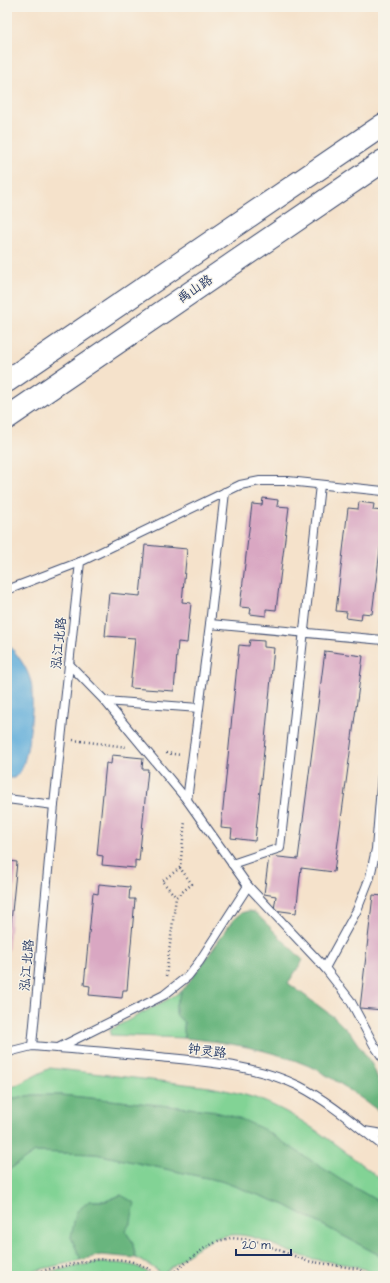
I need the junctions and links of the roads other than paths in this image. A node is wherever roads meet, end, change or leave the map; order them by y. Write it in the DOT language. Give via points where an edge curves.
graph roads {
  1 [pos="383,125"];
  2 [pos="383,161"];
  3 [pos="7,381"];
  4 [pos="7,418"];
  5 [pos="320,485"];
  6 [pos="225,492"];
  7 [pos="383,492"];
  8 [pos="80,562"];
  9 [pos="7,590"];
  10 [pos="210,624"];
  11 [pos="303,633"];
  12 [pos="383,640"];
  13 [pos="69,664"];
  14 [pos="105,701"];
  15 [pos="199,708"];
  16 [pos="383,762"];
  17 [pos="7,799"];
  18 [pos="187,800"];
  19 [pos="54,805"];
  20 [pos="232,864"];
  21 [pos="248,886"];
  22 [pos="325,968"];
  23 [pos="32,1046"];
  24 [pos="58,1048"];
  25 [pos="7,1054"];
  26 [pos="383,1058"];
  27 [pos="364,1131"];
  28 [pos="383,1134"];
  29 [pos="383,1146"];
  1 -- 3 [label="main road"];
  2 -- 4 [label="main road, 禹山路"];
  5 -- 6 [label="lane" via="260,481 240,485"];
  5 -- 7 [label="lane"];
  5 -- 11 [label="lane"];
  6 -- 8 [label="lane"];
  6 -- 10 [label="lane"];
  8 -- 9 [label="lane"];
  8 -- 13 [label="lane, 泓江北路"];
  10 -- 11 [label="lane"];
  10 -- 15 [label="lane"];
  11 -- 12 [label="lane"];
  11 -- 20 [label="lane" via="280,848"];
  13 -- 14 [label="lane"];
  13 -- 19 [label="lane, 泓江北路"];
  14 -- 15 [label="lane"];
  14 -- 18 [label="lane"];
  15 -- 18 [label="lane"];
  16 -- 22 [label="lane" via="376,849 370,876 357,910"];
  17 -- 19 [label="lane"];
  18 -- 20 [label="lane"];
  19 -- 23 [label="lane, 泓江北路"];
  20 -- 21 [label="lane"];
  21 -- 22 [label="lane"];
  21 -- 24 [label="lane" via="188,976 164,995"];
  22 -- 26 [label="lane" via="350,1000"];
  23 -- 24 [label="lane, 钟灵路"];
  23 -- 25 [label="lane, 钟灵路"];
  24 -- 27 [label="lane, 钟灵路" via="201,1061 270,1075 298,1086 331,1105"];
  27 -- 28 [label="lane"];
  27 -- 29 [label="lane, 钟灵路"];
}
